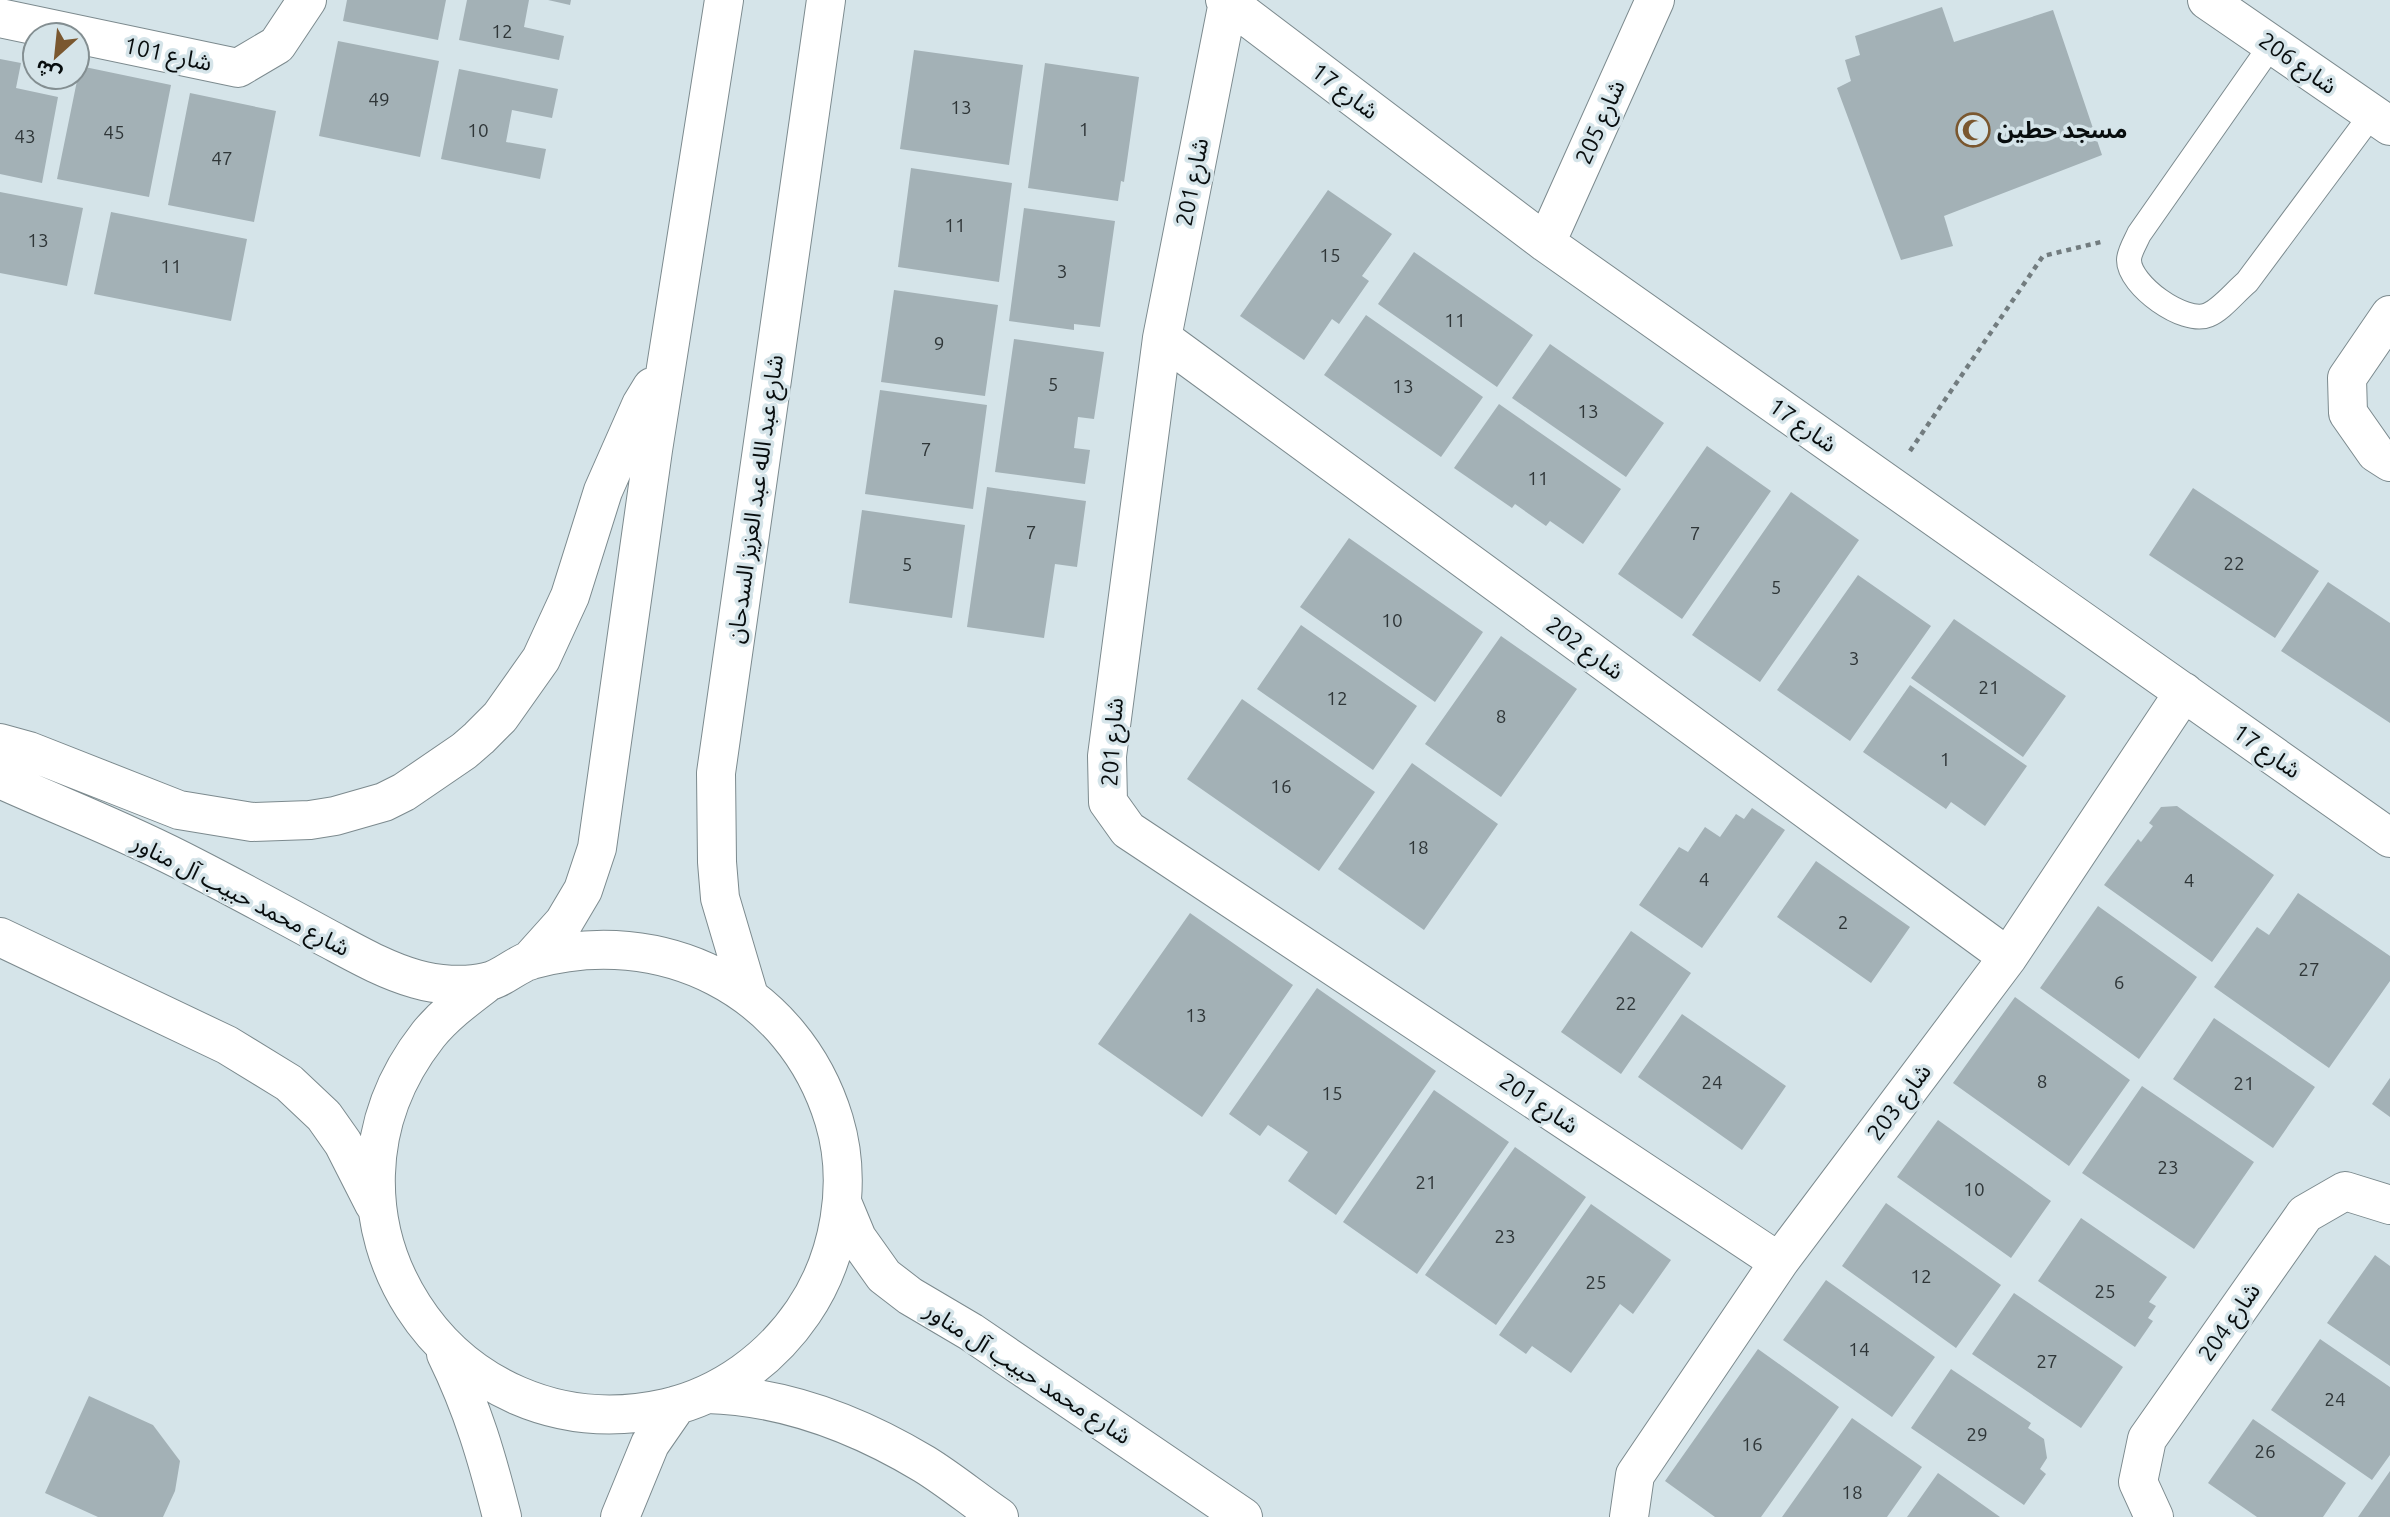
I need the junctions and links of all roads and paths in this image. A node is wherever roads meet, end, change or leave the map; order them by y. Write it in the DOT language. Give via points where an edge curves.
graph roads {
  1 [pos="307,0"];
  2 [pos="724,0"];
  3 [pos="826,0"];
  4 [pos="1655,0"];
  5 [pos="2207,0"];
  6 [pos="1226,1"];
  7 [pos="0,18"];
  8 [pos="2272,44"];
  9 [pos="2381,120"];
  10 [pos="2139,234"];
  11 [pos="1546,243"];
  12 [pos="2390,315"];
  13 [pos="1162,338"];
  14 [pos="666,365"];
  15 [pos="2390,462"];
  16 [pos="1888,484"];
  17 [pos="2184,692"];
  18 [pos="0,743"];
  19 [pos="0,779"];
  20 [pos="2390,838"];
  21 [pos="0,937"];
  22 [pos="2008,957"];
  23 [pos="528,961"];
  24 [pos="488,982"];
  25 [pos="749,996"];
  26 [pos="842,1202"];
  27 [pos="2390,1205"];
  28 [pos="378,1212"];
  29 [pos="1779,1262"];
  30 [pos="440,1342"];
  31 [pos="692,1400"];
  32 [pos="502,1517"];
  33 [pos="620,1517"];
  34 [pos="999,1517"];
  35 [pos="1243,1517"];
  36 [pos="1629,1517"];
  37 [pos="2154,1517"];
  1 -- 7 [label="street, شارع 101" via="277,45 238,68"];
  2 -- 14 [label="street"];
  3 -- 25 [label="street, شارع عبد الله عبد العزيز السدحان" via="716,773 720,898"];
  4 -- 11 [label="street, شارع 205"];
  5 -- 8 [label="street, شارع 206"];
  6 -- 11 [label="street, شارع 17"];
  6 -- 13 [label="street, شارع 201"];
  8 -- 9 [label="street, شارع 206"];
  8 -- 10 [label="lane"];
  9 -- 10 [label="lane" via="2246,282 2207,315 2184,315 2150,293 2134,275 2129,259"];
  10 -- 16 [label="path" via="2043,256"];
  11 -- 16 [label="street, شارع 17"];
  12 -- 15 [label="street" via="2347,377 2348,413 2376,453"];
  13 -- 22 [label="street, شارع 202"];
  13 -- 29 [label="street, شارع 201" via="1107,756 1108,802 1128,830"];
  14 -- 18 [label="street" via="640,405 603,491 570,596 541,659 500,717 479,738 404,792 335,816 252,822 179,810"];
  14 -- 23 [label="street" via="597,848 583,890 564,922"];
  16 -- 17 [label="street, شارع 17"];
  17 -- 20 [label="street, شارع 17"];
  17 -- 22 [label="street, شارع 203"];
  19 -- 24 [label="street, شارع محمد حبيب آل مناور" via="187,863 380,966 419,980"];
  21 -- 28 [label="street" via="227,1045 289,1083 324,1116 343,1143"];
  22 -- 29 [label="street, شارع 203"];
  23 -- 24 [label="street"];
  23 -- 25 [label="street" via="602,950 640,952 704,970"];
  24 -- 28 [label="street" via="430,1032 408,1063 380,1135"];
  25 -- 26 [label="street" via="778,1022 822,1087 840,1150"];
  26 -- 31 [label="street" via="824,1275 799,1319 745,1372"];
  26 -- 35 [label="street, شارع محمد حبيب آل مناور" via="857,1238 884,1276"];
  27 -- 37 [label="street, شارع 204" via="2345,1191 2305,1214 2147,1438 2138,1482"];
  28 -- 30 [label="street" via="393,1269 421,1320"];
  29 -- 36 [label="street, شارع 203" via="1635,1475"];
  30 -- 31 [label="street" via="485,1378 536,1403 592,1414 639,1413"];
  30 -- 32 [label="street" via="467,1396"];
  31 -- 33 [label="street" via="650,1444"];
  31 -- 34 [label="street" via="751,1397 824,1416 925,1465"];
}
